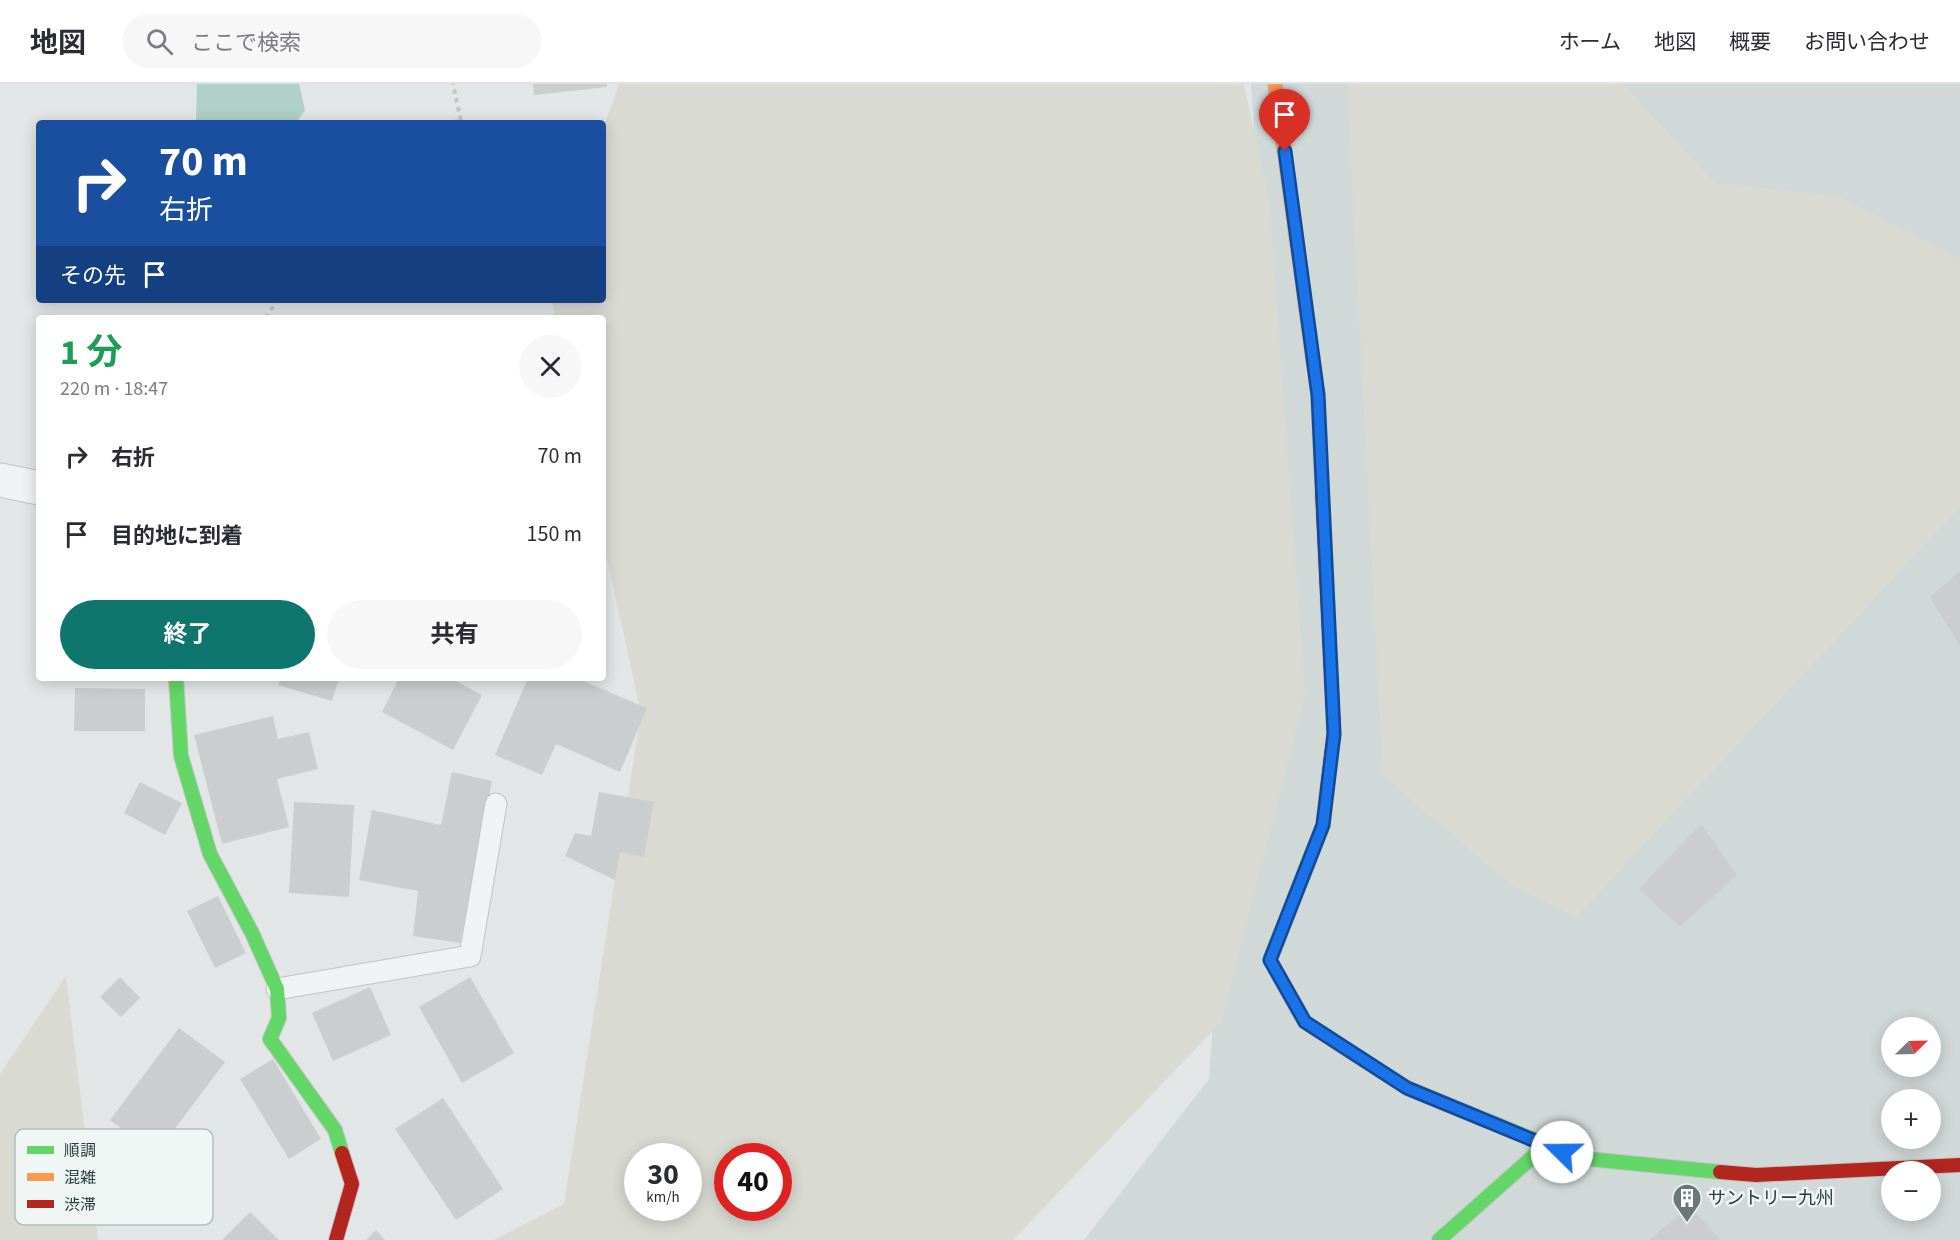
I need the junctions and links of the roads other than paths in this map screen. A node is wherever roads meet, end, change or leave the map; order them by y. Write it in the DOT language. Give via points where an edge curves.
graph roads {
  1 [pos="1275,84"];
  2 [pos="0,480"];
  3 [pos="36,487"];
  4 [pos="176,681"];
  5 [pos="496,804"];
  6 [pos="277,989"];
  7 [pos="1546,1145"];
  8 [pos="1960,1165"];
  9 [pos="336,1240"];
  10 [pos="1439,1240"];
  1 -- 7 [label="street" via="1318,395 1334,734 1323,825 1270,960 1305,1022 1407,1088"];
  2 -- 3 [label="street"];
  4 -- 6 [label="street" via="181,756 210,854"];
  5 -- 6 [label="lane" via="470,956"];
  6 -- 9 [label="street" via="279,1018 270,1039 334,1130 352,1184"];
  7 -- 8 [label="street" via="1579,1158 1756,1175"];
  7 -- 10 [label="street"];
}
